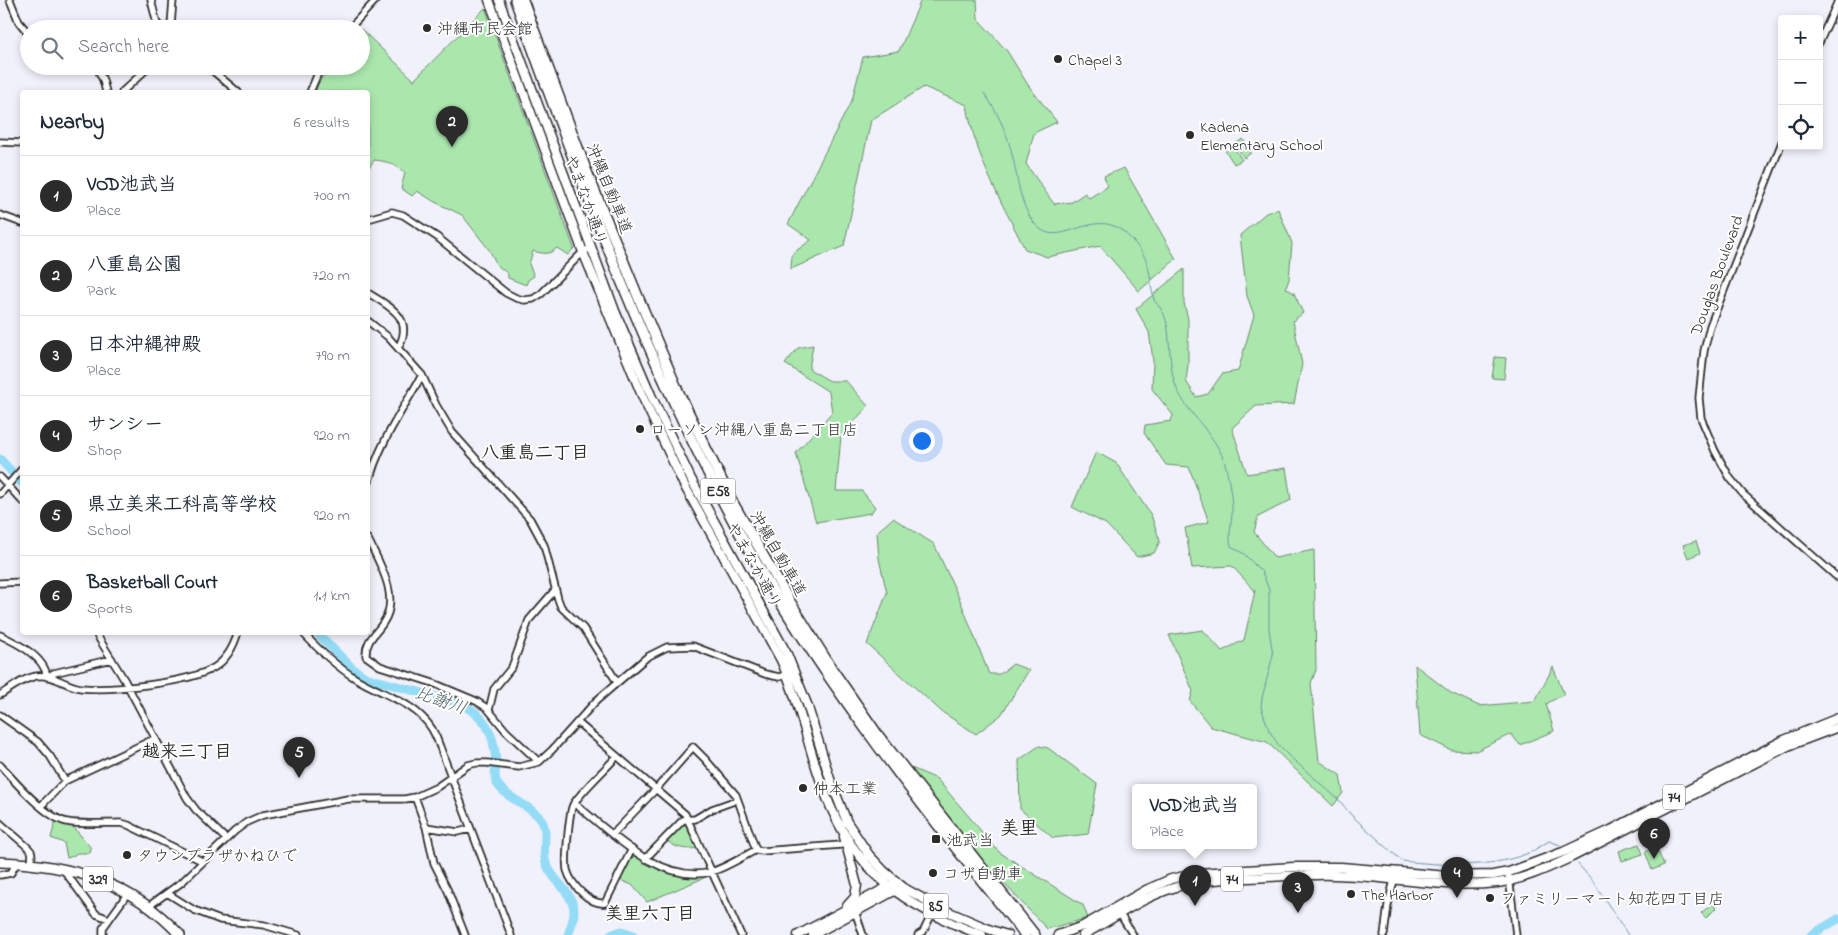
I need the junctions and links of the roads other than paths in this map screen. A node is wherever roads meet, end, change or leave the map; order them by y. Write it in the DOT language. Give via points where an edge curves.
graph roads {
  1 [pos="10,0"];
  2 [pos="151,0"];
  3 [pos="173,0"];
  4 [pos="376,0"];
  5 [pos="489,0"];
  6 [pos="498,0"];
  7 [pos="515,0"];
  8 [pos="523,0"];
  9 [pos="1838,1"];
  10 [pos="156,20"];
  11 [pos="172,20"];
  12 [pos="357,20"];
  13 [pos="20,23"];
  14 [pos="1823,34"];
  15 [pos="100,75"];
  16 [pos="140,75"];
  17 [pos="217,75"];
  18 [pos="317,75"];
  19 [pos="106,90"];
  20 [pos="124,90"];
  21 [pos="235,90"];
  22 [pos="311,90"];
  23 [pos="0,142"];
  24 [pos="20,143"];
  25 [pos="1779,150"];
  26 [pos="0,215"];
  27 [pos="370,218"];
  28 [pos="20,222"];
  29 [pos="591,248"];
  30 [pos="583,252"];
  31 [pos="370,294"];
  32 [pos="370,322"];
  33 [pos="398,348"];
  34 [pos="422,375"];
  35 [pos="20,471"];
  36 [pos="0,477"];
  37 [pos="370,480"];
  38 [pos="687,481"];
  39 [pos="9,483"];
  40 [pos="0,494"];
  41 [pos="20,498"];
  42 [pos="370,544"];
  43 [pos="1838,578"];
  44 [pos="20,582"];
  45 [pos="0,583"];
  46 [pos="555,590"];
  47 [pos="0,635"];
  48 [pos="97,635"];
  49 [pos="237,635"];
  50 [pos="305,635"];
  51 [pos="112,659"];
  52 [pos="792,674"];
  53 [pos="47,677"];
  54 [pos="617,682"];
  55 [pos="128,688"];
  56 [pos="0,695"];
  57 [pos="489,710"];
  58 [pos="0,715"];
  59 [pos="1838,718"];
  60 [pos="577,722"];
  61 [pos="1838,727"];
  62 [pos="154,739"];
  63 [pos="617,756"];
  64 [pos="538,762"];
  65 [pos="0,764"];
  66 [pos="450,776"];
  67 [pos="64,781"];
  68 [pos="656,789"];
  69 [pos="415,797"];
  70 [pos="737,800"];
  71 [pos="574,803"];
  72 [pos="41,806"];
  73 [pos="686,819"];
  74 [pos="0,823"];
  75 [pos="426,827"];
  76 [pos="470,829"];
  77 [pos="843,833"];
  78 [pos="613,834"];
  79 [pos="226,840"];
  80 [pos="845,843"];
  81 [pos="632,850"];
  82 [pos="756,850"];
  83 [pos="645,859"];
  84 [pos="0,862"];
  85 [pos="17,862"];
  86 [pos="202,862"];
  87 [pos="31,863"];
  88 [pos="63,868"];
  89 [pos="711,872"];
  90 [pos="0,875"];
  91 [pos="1395,876"];
  92 [pos="1509,876"];
  93 [pos="898,883"];
  94 [pos="891,888"];
  95 [pos="128,893"];
  96 [pos="167,893"];
  97 [pos="149,906"];
  98 [pos="844,909"];
  99 [pos="1117,911"];
  100 [pos="853,912"];
  101 [pos="932,914"];
  102 [pos="109,919"];
  103 [pos="1022,926"];
  104 [pos="966,932"];
  105 [pos="922,934"];
  106 [pos="103,935"];
  107 [pos="180,935"];
  108 [pos="298,935"];
  109 [pos="465,935"];
  110 [pos="511,935"];
  111 [pos="741,935"];
  112 [pos="798,935"];
  113 [pos="813,935"];
  114 [pos="863,935"];
  115 [pos="982,935"];
  116 [pos="1007,935"];
  117 [pos="1025,935"];
  118 [pos="1034,935"];
  119 [pos="1058,935"];
  120 [pos="1083,935"];
  121 [pos="1134,935"];
  122 [pos="1384,935"];
  123 [pos="1516,935"];
  1 -- 13 [label="street"];
  2 -- 10 [label="street"];
  3 -- 11 [label="street"];
  4 -- 12 [label="street"];
  5 -- 30 [label="main road, やまなか通り / 85"];
  6 -- 29 [label="main road, やまなか通り / 85"];
  7 -- 103 [label="highway, 沖縄自動車道 / E58" via="579,174 631,302 725,505 777,596 890,763"];
  8 -- 103 [label="highway, 沖縄自動車道 / E58" via="638,299 732,501 789,600 853,699"];
  9 -- 14 [label="street"];
  15 -- 19 [label="street"];
  16 -- 20 [label="street"];
  17 -- 21 [label="street"];
  18 -- 22 [label="street"];
  23 -- 24 [label="street"];
  25 -- 43 [label="street, Douglas Boulevard" via="1710,326 1701,373 1701,418 1724,467 1743,494"];
  26 -- 28 [label="street"];
  27 -- 30 [label="street" via="392,212 403,215 437,237 506,292 522,300 541,294"];
  29 -- 30 [label="street"];
  29 -- 38 [label="main road, やまなか通り / 85"];
  30 -- 38 [label="main road, やまなか通り / 85" via="639,390"];
  31 -- 33 [label="street" via="401,318 403,337"];
  32 -- 33 [label="street"];
  33 -- 34 [label="street"];
  34 -- 37 [label="street" via="386,436"];
  34 -- 46 [label="street" via="452,432 532,524 544,545"];
  35 -- 39 [label="street"];
  36 -- 39 [label="street"];
  38 -- 52 [label="main road, やまなか通り / 85" via="767,616"];
  39 -- 40 [label="street"];
  39 -- 41 [label="street"];
  42 -- 57 [label="street" via="387,582 390,603 384,622 366,646 366,656 380,666 434,683"];
  44 -- 45 [label="street"];
  46 -- 54 [label="street" via="561,607 583,628"];
  46 -- 57 [label="street" via="529,620 512,667 494,689"];
  47 -- 53 [label="street" via="30,652 46,669"];
  48 -- 51 [label="street"];
  49 -- 55 [label="street" via="229,652 210,669"];
  50 -- 66 [label="street" via="355,678 420,715 432,729"];
  51 -- 53 [label="street"];
  51 -- 55 [label="street"];
  52 -- 54 [label="street" via="779,677 765,674 706,650 681,645 658,650"];
  52 -- 77 [label="main road, やまなか通り / 85" via="825,793"];
  52 -- 93 [label="main road, やまなか通り / 85" via="807,704 847,822 869,855"];
  53 -- 55 [label="street" via="80,688"];
  53 -- 56 [label="street" via="28,679"];
  54 -- 60 [label="street"];
  55 -- 62 [label="street"];
  57 -- 64 [label="street"];
  58 -- 67 [label="street" via="38,742"];
  59 -- 92 [label="main road, 74" via="1784,740 1611,830"];
  60 -- 63 [label="street"];
  60 -- 64 [label="street"];
  61 -- 92 [label="main road, 74" via="1788,746 1572,858 1546,869"];
  62 -- 67 [label="street"];
  62 -- 79 [label="street" via="196,810"];
  63 -- 68 [label="street"];
  63 -- 71 [label="street"];
  64 -- 66 [label="street" via="519,767 476,763"];
  65 -- 72 [label="street" via="16,784"];
  66 -- 69 [label="street" via="437,787"];
  66 -- 76 [label="street"];
  67 -- 72 [label="street"];
  68 -- 70 [label="street" via="692,747 731,788"];
  68 -- 73 [label="street" via="685,814"];
  68 -- 78 [label="street"];
  69 -- 75 [label="street"];
  69 -- 79 [label="street" via="348,799 262,815 247,822"];
  70 -- 73 [label="street" via="695,819"];
  70 -- 82 [label="street"];
  71 -- 78 [label="street"];
  71 -- 81 [label="street" via="567,869 575,885 589,898 605,903"];
  72 -- 86 [label="street" via="67,822 128,825"];
  73 -- 83 [label="street" via="677,824"];
  73 -- 89 [label="street"];
  74 -- 87 [label="street" via="30,849"];
  75 -- 76 [label="street" via="458,832"];
  75 -- 109 [label="street" via="434,863"];
  76 -- 110 [label="street"];
  77 -- 80 [label="main road"];
  77 -- 94 [label="main road, やまなか通り / 85" via="862,861"];
  78 -- 81 [label="street"];
  79 -- 86 [label="street"];
  80 -- 82 [label="street"];
  80 -- 98 [label="main road" via="857,885 855,898"];
  81 -- 83 [label="street"];
  82 -- 89 [label="street"];
  83 -- 89 [label="street" via="677,872"];
  84 -- 85 [label="highway, 329"];
  85 -- 87 [label="highway, 329"];
  85 -- 90 [label="street" via="12,873"];
  86 -- 96 [label="street"];
  87 -- 88 [label="highway, 329"];
  88 -- 95 [label="highway, 329" via="104,881"];
  88 -- 102 [label="street" via="96,914"];
  89 -- 111 [label="street"];
  91 -- 92 [label="main road, 74" via="1447,885 1472,885"];
  91 -- 99 [label="main road, 74" via="1336,875 1200,882 1174,887"];
  91 -- 122 [label="street"];
  92 -- 123 [label="street"];
  93 -- 94 [label="main road"];
  93 -- 116 [label="main road, やまなか通り / 85" via="940,908"];
  94 -- 98 [label="main road"];
  94 -- 100 [label="main road"];
  94 -- 101 [label="main road, やまなか通り / 85" via="908,902"];
  95 -- 97 [label="highway, 329"];
  95 -- 102 [label="street"];
  96 -- 97 [label="street"];
  96 -- 108 [label="street" via="194,910 220,920 264,925"];
  97 -- 107 [label="highway, 329"];
  98 -- 112 [label="main road"];
  99 -- 119 [label="main road, 74"];
  99 -- 120 [label="main road, 74"];
  99 -- 121 [label="street"];
  100 -- 113 [label="main road"];
  100 -- 114 [label="street"];
  101 -- 104 [label="main road, やまなか通り / 85"];
  101 -- 105 [label="street"];
  102 -- 106 [label="street"];
  103 -- 117 [label="highway, 沖縄自動車道 / E58"];
  103 -- 118 [label="highway, 沖縄自動車道 / E58"];
  104 -- 115 [label="main road, やまなか通り / 85"];
}
